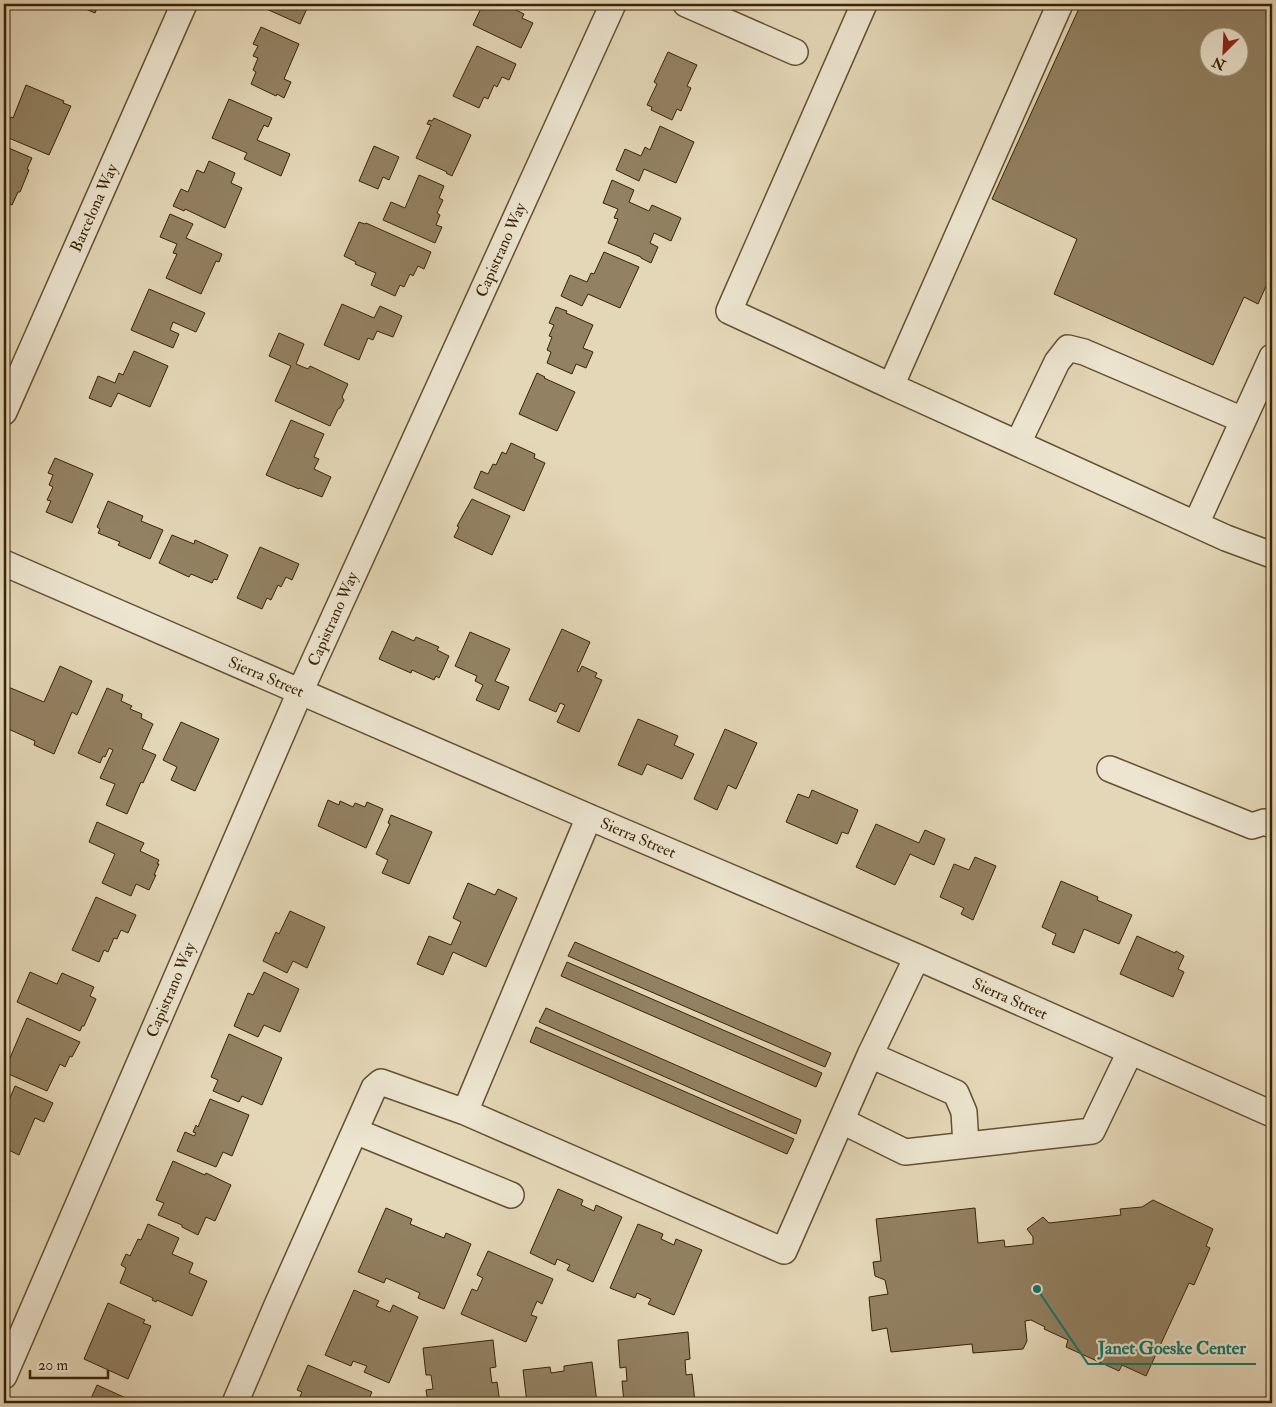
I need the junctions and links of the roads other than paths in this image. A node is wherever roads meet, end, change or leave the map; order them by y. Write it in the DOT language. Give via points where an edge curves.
graph roads {
  1 [pos="184,4"];
  2 [pos="612,4"];
  3 [pos="686,4"];
  4 [pos="864,4"];
  5 [pos="1060,4"];
  6 [pos="795,52"];
  7 [pos="1272,357"];
  8 [pos="891,386"];
  9 [pos="4,412"];
  10 [pos="1243,420"];
  11 [pos="1018,443"];
  12 [pos="1196,524"];
  13 [pos="1272,555"];
  14 [pos="4,563"];
  15 [pos="300,692"];
  16 [pos="1110,769"];
  17 [pos="589,817"];
  18 [pos="1272,824"];
  19 [pos="917,957"];
  20 [pos="1130,1052"];
  21 [pos="870,1055"];
  22 [pos="465,1112"];
  23 [pos="1272,1114"];
  24 [pos="842,1121"];
  25 [pos="355,1131"];
  26 [pos="966,1145"];
  27 [pos="511,1195"];
  28 [pos="4,1376"];
  29 [pos="235,1403"];
  1 -- 9 [label="street, Barcelona Way"];
  2 -- 15 [label="street, Capistrano Way"];
  3 -- 6 [label="street"];
  4 -- 8 [label="street" via="729,311"];
  5 -- 8 [label="street"];
  7 -- 10 [label="street"];
  8 -- 11 [label="street"];
  10 -- 11 [label="street" via="1068,348 1057,362"];
  10 -- 12 [label="street"];
  11 -- 12 [label="street"];
  12 -- 13 [label="street"];
  14 -- 15 [label="street, Sierra Street"];
  15 -- 17 [label="street, Sierra Street"];
  15 -- 28 [label="street, Capistrano Way"];
  16 -- 18 [label="street" via="1252,826 1264,822"];
  17 -- 19 [label="street, Sierra Street"];
  17 -- 22 [label="street"];
  19 -- 20 [label="street, Sierra Street"];
  19 -- 21 [label="street"];
  20 -- 23 [label="street, Sierra Street"];
  20 -- 26 [label="street" via="1092,1131"];
  21 -- 24 [label="street"];
  21 -- 26 [label="street" via="956,1093 964,1112"];
  22 -- 24 [label="street" via="784,1251"];
  22 -- 25 [label="street" via="381,1082 374,1088"];
  24 -- 26 [label="street" via="905,1152"];
  25 -- 27 [label="street"];
  25 -- 29 [label="street"];
}
